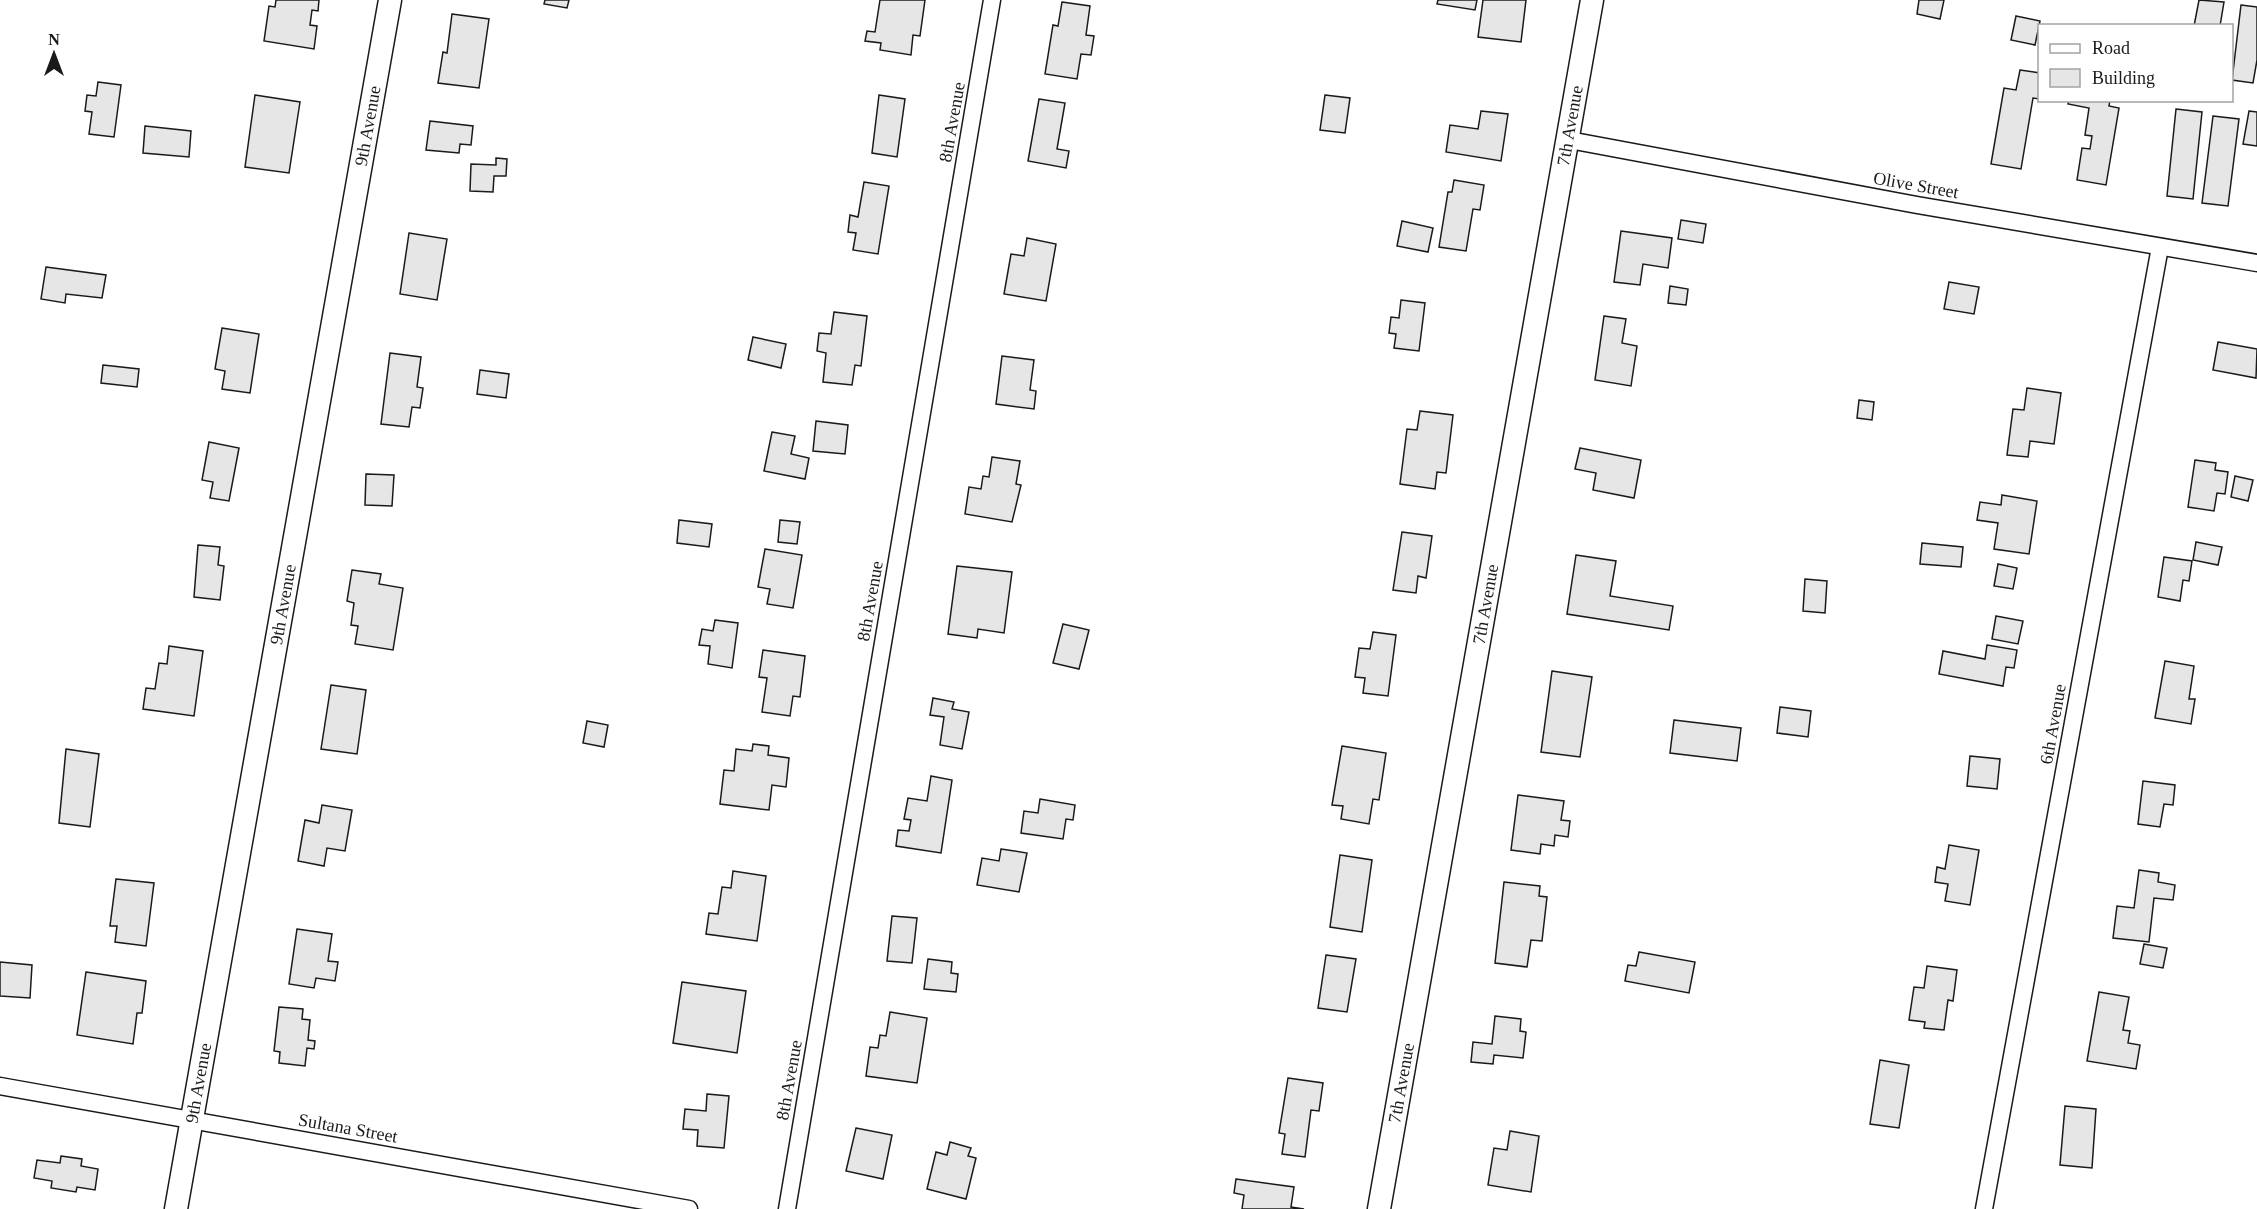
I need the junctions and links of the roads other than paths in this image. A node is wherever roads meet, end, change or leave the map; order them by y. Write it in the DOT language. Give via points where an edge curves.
graph roads {
  1 [pos="390,0"];
  2 [pos="992,0"];
  3 [pos="1592,0"];
  4 [pos="1569,140"];
  5 [pos="2160,247"];
  6 [pos="2257,263"];
  7 [pos="0,1086"];
  8 [pos="192,1119"];
  9 [pos="176,1209"];
  10 [pos="689,1209"];
  11 [pos="787,1209"];
  12 [pos="1379,1209"];
  13 [pos="1984,1209"];
  1 -- 8 [label="street, 9th Avenue"];
  2 -- 11 [label="street, 8th Avenue"];
  3 -- 4 [label="street, 7th Avenue"];
  4 -- 5 [label="street, Olive Street"];
  4 -- 12 [label="street, 7th Avenue"];
  5 -- 6 [label="street, Olive Street"];
  5 -- 13 [label="street, 6th Avenue"];
  7 -- 8 [label="street, Sultana Street"];
  8 -- 9 [label="street, 9th Avenue"];
  8 -- 10 [label="street, Sultana Street"];
}
